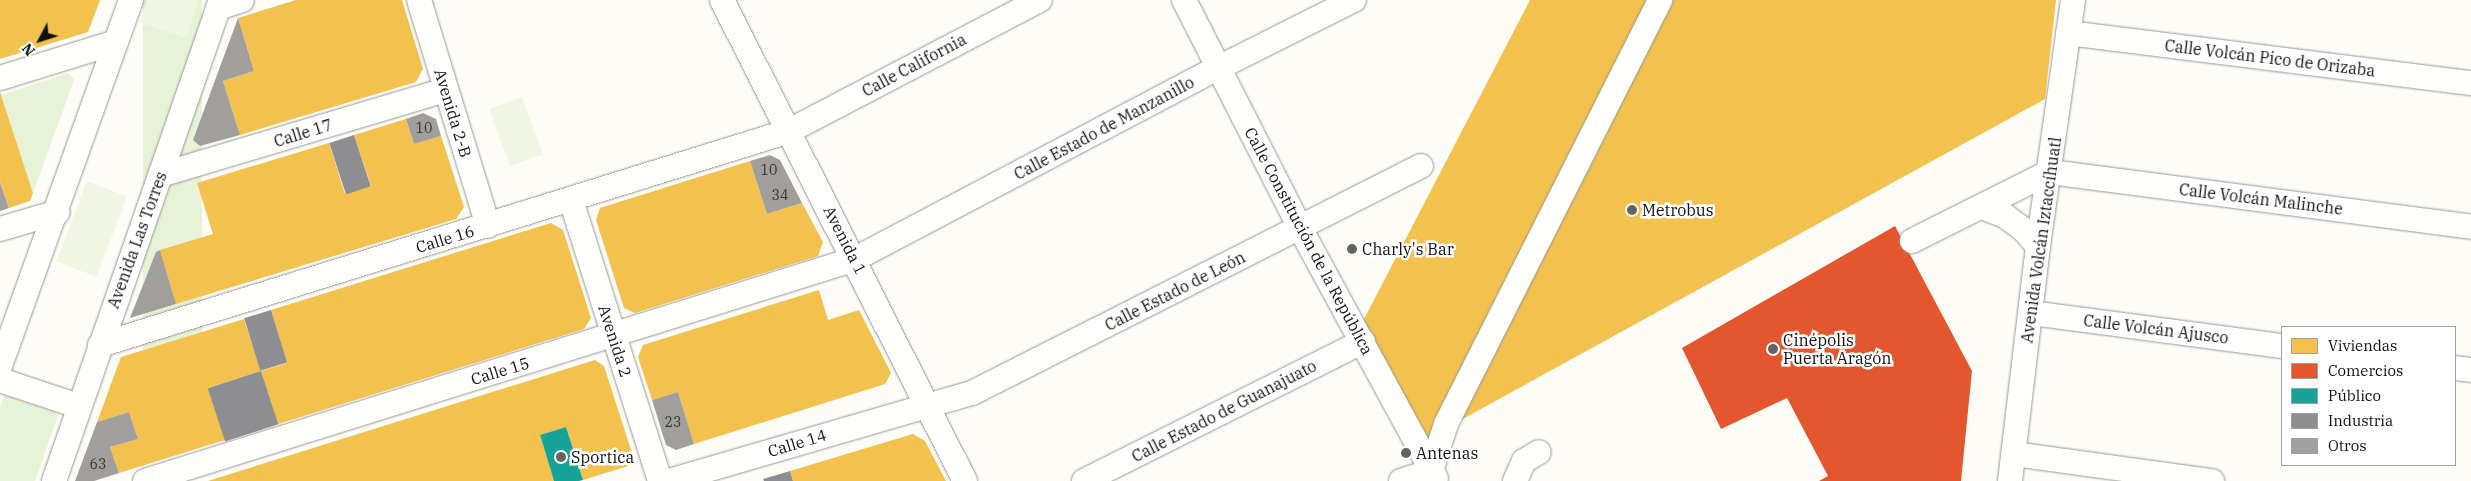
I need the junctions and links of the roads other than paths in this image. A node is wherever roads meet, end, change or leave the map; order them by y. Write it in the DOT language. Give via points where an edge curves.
graph roads {
  1 [pos="131,0"];
  2 [pos="242,0"];
  3 [pos="419,0"];
  4 [pos="722,0"];
  5 [pos="1040,0"];
  6 [pos="1184,0"];
  7 [pos="1354,0"];
  8 [pos="1660,0"];
  9 [pos="2073,0"];
  10 [pos="220,4"];
  11 [pos="2068,33"];
  12 [pos="116,42"];
  13 [pos="1218,68"];
  14 [pos="0,78"];
  15 [pos="2471,83"];
  16 [pos="446,90"];
  17 [pos="789,131"];
  18 [pos="1421,166"];
  19 [pos="2050,172"];
  20 [pos="160,175"];
  21 [pos="571,200"];
  22 [pos="1982,207"];
  23 [pos="58,212"];
  24 [pos="488,226"];
  25 [pos="2471,226"];
  26 [pos="1300,228"];
  27 [pos="0,229"];
  28 [pos="1912,240"];
  29 [pos="2038,246"];
  30 [pos="855,259"];
  31 [pos="2030,313"];
  32 [pos="0,325"];
  33 [pos="614,336"];
  34 [pos="1363,341"];
  35 [pos="100,344"];
  36 [pos="2281,346"];
  37 [pos="4,356"];
  38 [pos="2456,368"];
  39 [pos="2471,370"];
  40 [pos="0,380"];
  41 [pos="924,404"];
  42 [pos="78,406"];
  43 [pos="1539,452"];
  44 [pos="2014,454"];
  45 [pos="1434,476"];
  46 [pos="54,481"];
  47 [pos="145,481"];
  48 [pos="660,481"];
  49 [pos="670,481"];
  50 [pos="965,481"];
  51 [pos="1084,481"];
  52 [pos="1401,481"];
  53 [pos="1515,481"];
  54 [pos="2010,481"];
  55 [pos="2212,481"];
  1 -- 12 [label="street"];
  2 -- 10 [label="street"];
  3 -- 16 [label="street, Avenida 2-B"];
  4 -- 17 [label="street, Avenida 1"];
  5 -- 17 [label="street, Calle California"];
  6 -- 13 [label="street, Calle Constitución de la República"];
  7 -- 13 [label="street, Calle Estado de Manzanillo"];
  8 -- 45 [label="street" via="1446,424"];
  9 -- 11 [label="street, Avenida Volcán Iztaccíhuatl"];
  10 -- 20 [label="street, Avenida Las Torres"];
  11 -- 15 [label="street, Calle Volcán Pico de Orizaba"];
  11 -- 19 [label="street, Avenida Volcán Iztaccíhuatl"];
  12 -- 14 [label="street"];
  12 -- 23 [label="street"];
  13 -- 26 [label="street, Calle Constitución de la República"];
  13 -- 30 [label="street, Calle Estado de Manzanillo"];
  16 -- 20 [label="street, Calle 17"];
  16 -- 24 [label="street, Avenida 2-B"];
  17 -- 21 [label="street, Calle 16"];
  17 -- 30 [label="street, Avenida 1"];
  18 -- 26 [label="street, Calle Estado de León"];
  19 -- 22 [label="street"];
  19 -- 25 [label="street, Calle Volcán Malinche"];
  19 -- 29 [label="street, Avenida Volcán Iztaccíhuatl"];
  20 -- 35 [label="street, Avenida Las Torres"];
  21 -- 24 [label="street, Calle 16"];
  21 -- 33 [label="street, Avenida 2"];
  22 -- 28 [label="street"];
  22 -- 29 [label="street" via="2005,216"];
  23 -- 27 [label="street"];
  23 -- 37 [label="street"];
  24 -- 35 [label="street, Calle 16"];
  26 -- 34 [label="street, Calle Constitución de la República"];
  26 -- 41 [label="street, Calle Estado de León" via="972,393"];
  29 -- 31 [label="street, Avenida Volcán Iztaccíhuatl"];
  30 -- 33 [label="street, Calle 15"];
  30 -- 41 [label="street, Avenida 1"];
  31 -- 36 [label="street, Calle Volcán Ajusco"];
  31 -- 44 [label="street, Avenida Volcán Iztaccíhuatl"];
  32 -- 37 [label="street"];
  33 -- 47 [label="street, Calle 15"];
  33 -- 48 [label="street, Avenida 2"];
  34 -- 45 [label="street, Calle Constitución de la República"];
  34 -- 51 [label="street, Calle Estado de Guanajuato"];
  35 -- 42 [label="street, Avenida Las Torres"];
  38 -- 39 [label="street"];
  40 -- 42 [label="street"];
  41 -- 49 [label="street, Calle 14"];
  41 -- 50 [label="street, Avenida 1"];
  42 -- 46 [label="street, Avenida Las Torres"];
  43 -- 53 [label="street" via="1524,461"];
  44 -- 54 [label="street, Avenida Volcán Iztaccíhuatl"];
  44 -- 55 [label="street"];
  45 -- 52 [label="street"];
}
